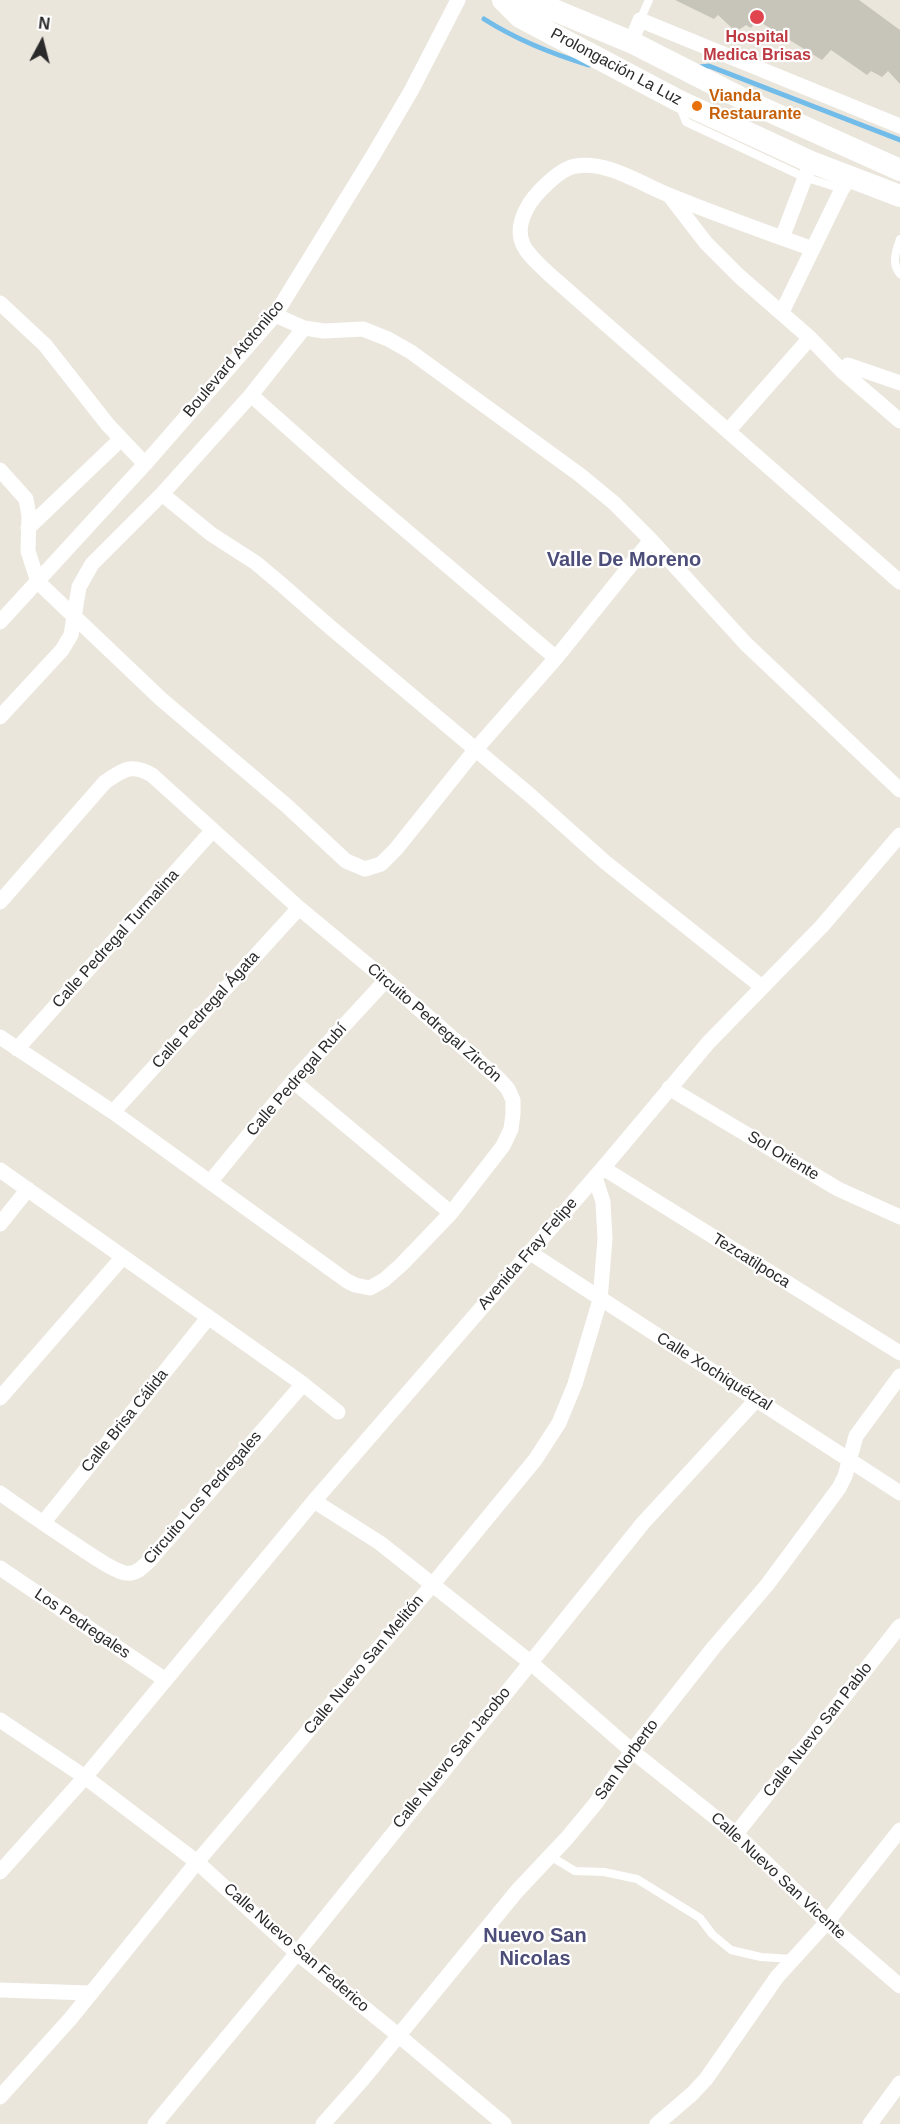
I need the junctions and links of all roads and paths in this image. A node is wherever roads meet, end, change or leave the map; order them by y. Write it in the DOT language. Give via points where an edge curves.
graph roads {
  1 [pos="458,0"];
  2 [pos="503,0"];
  3 [pos="530,0"];
  4 [pos="649,0"];
  5 [pos="640,20"];
  6 [pos="631,42"];
  7 [pos="900,126"];
  8 [pos="807,170"];
  9 [pos="900,170"];
  10 [pos="846,184"];
  11 [pos="669,195"];
  12 [pos="900,196"];
  13 [pos="782,238"];
  14 [pos="900,239"];
  15 [pos="813,249"];
  16 [pos="900,274"];
  17 [pos="0,303"];
  18 [pos="782,312"];
  19 [pos="275,315"];
  20 [pos="304,328"];
  21 [pos="810,338"];
  22 [pos="842,371"];
  23 [pos="900,383"];
  24 [pos="251,395"];
  25 [pos="900,421"];
  26 [pos="728,431"];
  27 [pos="121,439"];
  28 [pos="145,465"];
  29 [pos="0,470"];
  30 [pos="162,494"];
  31 [pos="28,528"];
  32 [pos="651,540"];
  33 [pos="38,582"];
  34 [pos="900,582"];
  35 [pos="75,617"];
  36 [pos="0,622"];
  37 [pos="556,658"];
  38 [pos="0,717"];
  39 [pos="476,749"];
  40 [pos="900,790"];
  41 [pos="213,830"];
  42 [pos="900,835"];
  43 [pos="0,902"];
  44 [pos="299,908"];
  45 [pos="386,980"];
  46 [pos="762,987"];
  47 [pos="0,1037"];
  48 [pos="17,1049"];
  49 [pos="293,1081"];
  50 [pos="669,1088"];
  51 [pos="113,1112"];
  52 [pos="0,1170"];
  53 [pos="599,1173"];
  54 [pos="210,1182"];
  55 [pos="28,1189"];
  56 [pos="451,1213"];
  57 [pos="900,1217"];
  58 [pos="0,1224"];
  59 [pos="529,1252"];
  60 [pos="122,1258"];
  61 [pos="600,1300"];
  62 [pos="208,1318"];
  63 [pos="900,1353"];
  64 [pos="900,1376"];
  65 [pos="303,1384"];
  66 [pos="0,1398"];
  67 [pos="758,1399"];
  68 [pos="338,1412"];
  69 [pos="849,1461"];
  70 [pos="0,1493"];
  71 [pos="900,1493"];
  72 [pos="314,1501"];
  73 [pos="43,1523"];
  74 [pos="0,1568"];
  75 [pos="433,1584"];
  76 [pos="900,1626"];
  77 [pos="530,1662"];
  78 [pos="164,1679"];
  79 [pos="0,1720"];
  80 [pos="632,1751"];
  81 [pos="85,1777"];
  82 [pos="900,1830"];
  83 [pos="736,1834"];
  84 [pos="550,1856"];
  85 [pos="196,1862"];
  86 [pos="0,1872"];
  87 [pos="827,1922"];
  88 [pos="297,1953"];
  89 [pos="795,1959"];
  90 [pos="900,1986"];
  91 [pos="0,1990"];
  92 [pos="90,1993"];
  93 [pos="398,2035"];
  94 [pos="900,2083"];
  95 [pos="0,2097"];
  96 [pos="495,2121"];
  97 [pos="154,2124"];
  98 [pos="323,2124"];
  99 [pos="657,2124"];
  100 [pos="870,2124"];
  1 -- 19 [label="street, Boulevard Atotonilco" via="374,154"];
  2 -- 8 [label="main road, Prolongación La Luz" via="520,17"];
  3 -- 6 [label="main road, Prolongación La Luz"];
  4 -- 5 [label="lane"];
  5 -- 6 [label="street"];
  5 -- 7 [label="street"];
  6 -- 9 [label="main road, Prolongación La Luz"];
  8 -- 10 [label="main road, Prolongación La Luz"];
  8 -- 13 [label="street"];
  10 -- 12 [label="main road, Prolongación La Luz"];
  10 -- 15 [label="street"];
  11 -- 13 [label="street"];
  11 -- 18 [label="street" via="706,243"];
  11 -- 26 [label="street" via="607,168 574,166 553,179 528,205 519,234 526,251 550,275"];
  13 -- 15 [label="street"];
  14 -- 16 [label="lane" via="894,255"];
  15 -- 18 [label="street"];
  17 -- 27 [label="street" via="45,345"];
  18 -- 21 [label="street"];
  19 -- 20 [label="street"];
  19 -- 28 [label="street, Boulevard Atotonilco"];
  20 -- 24 [label="street"];
  20 -- 32 [label="street" via="324,332 363,329 411,352 580,476"];
  21 -- 22 [label="street"];
  21 -- 26 [label="street"];
  22 -- 23 [label="street" via="848,365"];
  22 -- 25 [label="street"];
  24 -- 30 [label="street"];
  24 -- 37 [label="street"];
  26 -- 34 [label="street"];
  27 -- 28 [label="street"];
  27 -- 31 [label="street"];
  28 -- 33 [label="street, Boulevard Atotonilco"];
  29 -- 31 [label="street" via="26,498"];
  30 -- 35 [label="street" via="92,564 79,587"];
  30 -- 39 [label="street" via="211,534 256,563"];
  31 -- 33 [label="street" via="28,551"];
  32 -- 37 [label="street"];
  32 -- 40 [label="street" via="746,644"];
  33 -- 35 [label="street"];
  33 -- 36 [label="street, Boulevard Atotonilco"];
  35 -- 38 [label="street" via="62,650"];
  35 -- 39 [label="street" via="161,699 356,867 365,869 381,864"];
  37 -- 39 [label="street"];
  39 -- 46 [label="street" via="605,862"];
  41 -- 43 [label="street, Circuito Pedregal Zircón" via="141,768 120,772 105,782"];
  41 -- 44 [label="street, Circuito Pedregal Zircón"];
  41 -- 48 [label="street, Calle Pedregal Turmalina"];
  42 -- 46 [label="street, Avenida Fray Felipe" via="822,926"];
  44 -- 45 [label="street, Circuito Pedregal Zircón"];
  44 -- 51 [label="street, Calle Pedregal Ágata"];
  45 -- 49 [label="street, Calle Pedregal Rubí"];
  45 -- 56 [label="street, Circuito Pedregal Zircón" via="499,1079 513,1100 511,1129 503,1146"];
  46 -- 50 [label="street, Avenida Fray Felipe"];
  47 -- 48 [label="street, Circuito Pedregal Zircón"];
  48 -- 51 [label="street, Circuito Pedregal Zircón"];
  49 -- 54 [label="street, Calle Pedregal Rubí"];
  49 -- 56 [label="street"];
  50 -- 53 [label="street, Avenida Fray Felipe"];
  50 -- 57 [label="street, Sol Oriente" via="838,1189"];
  51 -- 54 [label="street, Circuito Pedregal Zircón"];
  52 -- 55 [label="street"];
  53 -- 59 [label="street, Avenida Fray Felipe"];
  53 -- 61 [label="street, Calle Nuevo San Melitón" via="605,1239"];
  53 -- 63 [label="street, Tezcatilpoca"];
  54 -- 56 [label="street, Circuito Pedregal Zircón" via="347,1281 370,1288 401,1265"];
  55 -- 58 [label="street"];
  55 -- 60 [label="street"];
  59 -- 61 [label="street, Calle Xochiquétzal"];
  59 -- 72 [label="street, Avenida Fray Felipe"];
  60 -- 62 [label="street"];
  60 -- 66 [label="street"];
  61 -- 67 [label="street, Calle Xochiquétzal"];
  61 -- 75 [label="street, Calle Nuevo San Melitón" via="576,1384 559,1423 535,1460"];
  62 -- 65 [label="street"];
  62 -- 73 [label="street, Calle Brisa Cálida"];
  64 -- 69 [label="street, San Norberto" via="856,1436"];
  65 -- 68 [label="street"];
  65 -- 73 [label="street, Circuito Los Pedregales" via="140,1570 124,1573"];
  67 -- 69 [label="street, Calle Xochiquétzal"];
  67 -- 77 [label="street, Calle Nuevo San Jacobo" via="643,1523"];
  69 -- 71 [label="street, Calle Xochiquétzal"];
  69 -- 80 [label="street, San Norberto" via="838,1488 802,1539"];
  70 -- 73 [label="street, Circuito Los Pedregales"];
  72 -- 75 [label="street, Calle Nuevo San Vicente" via="354,1525"];
  72 -- 78 [label="street, Avenida Fray Felipe"];
  74 -- 78 [label="street, Los Pedregales"];
  75 -- 77 [label="street, Calle Nuevo San Vicente"];
  75 -- 85 [label="street, Calle Nuevo San Melitón"];
  76 -- 83 [label="street, Calle Nuevo San Pablo"];
  77 -- 80 [label="street, Calle Nuevo San Vicente"];
  77 -- 88 [label="street, Calle Nuevo San Jacobo"];
  78 -- 81 [label="street, Avenida Fray Felipe"];
  79 -- 81 [label="street, Calle Nuevo San Federico"];
  80 -- 83 [label="street, Calle Nuevo San Vicente"];
  80 -- 84 [label="street, San Norberto" via="596,1803"];
  81 -- 85 [label="street, Calle Nuevo San Federico"];
  81 -- 86 [label="street, Avenida Fray Felipe"];
  82 -- 87 [label="street"];
  83 -- 87 [label="street, Calle Nuevo San Vicente"];
  84 -- 89 [label="lane" via="575,1871 637,1879 700,1918 731,1950 761,1958"];
  84 -- 93 [label="street, San Norberto"];
  85 -- 88 [label="street, Calle Nuevo San Federico"];
  85 -- 92 [label="street, Calle Nuevo San Melitón"];
  87 -- 89 [label="street"];
  87 -- 90 [label="street, Calle Nuevo San Vicente"];
  88 -- 93 [label="street, Calle Nuevo San Federico"];
  88 -- 97 [label="street, Calle Nuevo San Jacobo"];
  89 -- 99 [label="street" via="777,1977 706,2079"];
  91 -- 92 [label="street"];
  92 -- 95 [label="street, Calle Nuevo San Melitón"];
  93 -- 96 [label="street, Calle Nuevo San Federico"];
  93 -- 98 [label="street, San Norberto"];
  94 -- 100 [label="street"];
}
